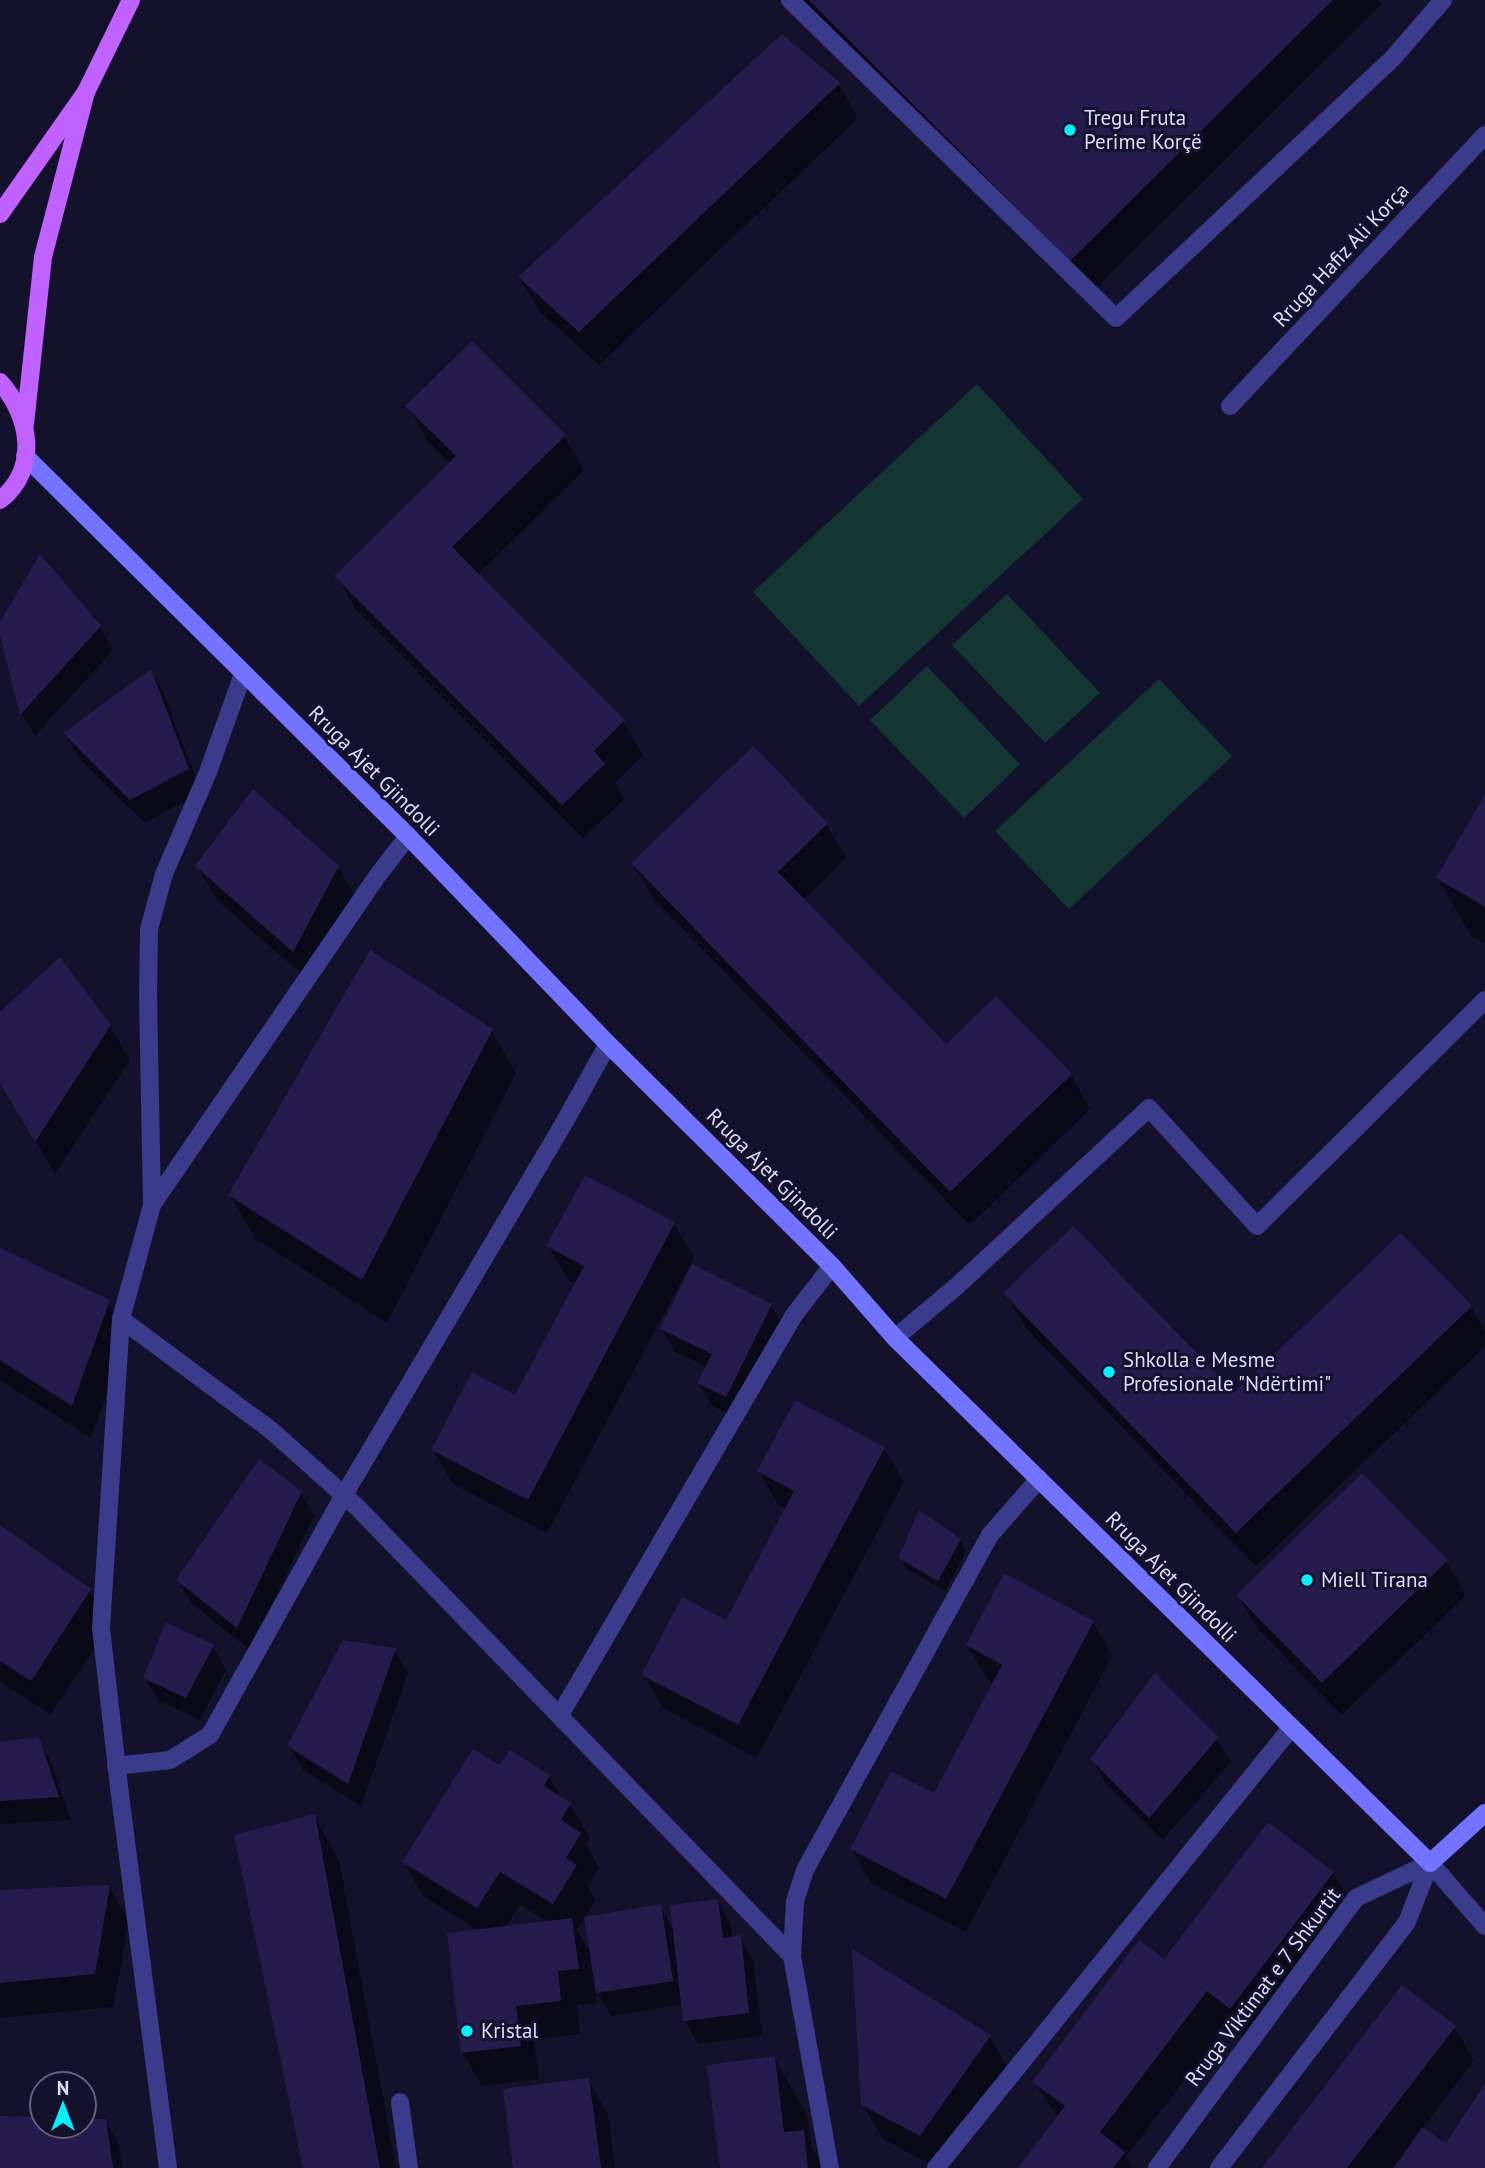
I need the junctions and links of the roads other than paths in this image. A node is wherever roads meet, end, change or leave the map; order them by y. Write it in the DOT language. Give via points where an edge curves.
graph roads {
  1 [pos="131,0"];
  2 [pos="790,0"];
  3 [pos="1443,0"];
  4 [pos="86,92"];
  5 [pos="1485,135"];
  6 [pos="0,214"];
  7 [pos="0,382"];
  8 [pos="1230,405"];
  9 [pos="25,424"];
  10 [pos="25,456"];
  11 [pos="0,500"];
  12 [pos="243,674"];
  13 [pos="408,836"];
  14 [pos="1485,1000"];
  15 [pos="608,1044"];
  16 [pos="152,1205"];
  17 [pos="832,1266"];
  18 [pos="121,1319"];
  19 [pos="895,1338"];
  20 [pos="1039,1479"];
  21 [pos="344,1495"];
  22 [pos="560,1715"];
  23 [pos="1291,1728"];
  24 [pos="116,1766"];
  25 [pos="1485,1813"];
  26 [pos="1430,1863"];
  27 [pos="1485,1926"];
  28 [pos="792,1956"];
  29 [pos="400,2102"];
  30 [pos="168,2168"];
  31 [pos="410,2168"];
  32 [pos="830,2168"];
  33 [pos="936,2168"];
  34 [pos="1157,2168"];
  35 [pos="1219,2168"];
  1 -- 4 [label="main road"];
  2 -- 3 [label="street" via="1116,318 1393,58"];
  4 -- 6 [label="main road"];
  4 -- 9 [label="main road" via="44,257"];
  5 -- 8 [label="street, Rruga Hafiz Ali Korça"];
  7 -- 9 [label="main road"];
  9 -- 10 [label="main road"];
  10 -- 11 [label="main road" via="18,478"];
  10 -- 12 [label="street, Rruga Ajet Gjindolli"];
  12 -- 13 [label="street, Rruga Ajet Gjindolli"];
  12 -- 16 [label="street" via="164,874 149,929"];
  13 -- 15 [label="street, Rruga Ajet Gjindolli"];
  13 -- 16 [label="street"];
  14 -- 19 [label="street" via="1257,1226 1149,1108"];
  15 -- 17 [label="street, Rruga Ajet Gjindolli"];
  15 -- 21 [label="street"];
  16 -- 18 [label="street"];
  17 -- 19 [label="street, Rruga Ajet Gjindolli"];
  17 -- 22 [label="street" via="794,1315"];
  18 -- 21 [label="street" via="272,1431"];
  18 -- 24 [label="street" via="102,1628"];
  19 -- 20 [label="street, Rruga Ajet Gjindolli"];
  20 -- 23 [label="street, Rruga Ajet Gjindolli"];
  20 -- 28 [label="street" via="990,1535 806,1870 795,1901"];
  21 -- 22 [label="street"];
  21 -- 24 [label="street" via="210,1735 170,1759"];
  22 -- 28 [label="street"];
  23 -- 26 [label="street, Rruga Ajet Gjindolli"];
  23 -- 33 [label="street"];
  24 -- 30 [label="street"];
  25 -- 26 [label="street, Rruga Viktimat e 7 Shkurtit"];
  26 -- 27 [label="street, Rruga Ajet Gjindolli"];
  26 -- 34 [label="street, Rruga Viktimat e 7 Shkurtit" via="1356,1898"];
  26 -- 35 [label="street, Rruga Viktimat e 7 Shkurtit" via="1407,1922"];
  28 -- 32 [label="street"];
  29 -- 31 [label="street"];
}
